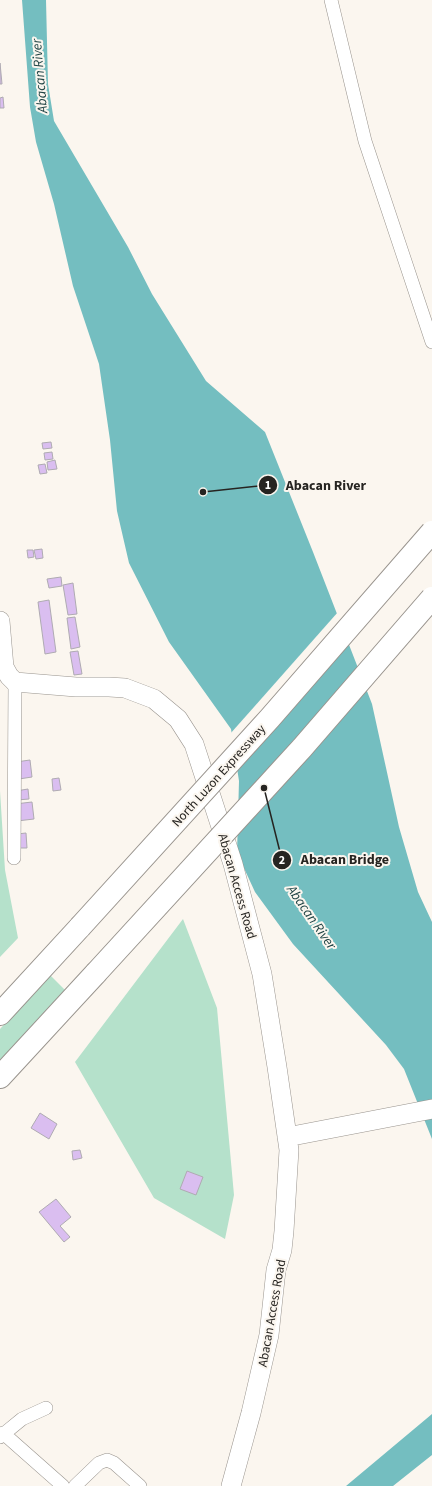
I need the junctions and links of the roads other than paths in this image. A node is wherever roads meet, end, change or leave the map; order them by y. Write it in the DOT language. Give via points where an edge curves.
graph roads {
  1 [pos="331,0"];
  2 [pos="432,342"];
  3 [pos="432,532"];
  4 [pos="432,598"];
  5 [pos="0,621"];
  6 [pos="15,682"];
  7 [pos="14,858"];
  8 [pos="0,1014"];
  9 [pos="0,1077"];
  10 [pos="432,1109"];
  11 [pos="287,1137"];
  12 [pos="46,1408"];
  13 [pos="2,1435"];
  14 [pos="63,1486"];
  15 [pos="75,1486"];
  16 [pos="140,1486"];
  17 [pos="231,1486"];
  1 -- 2 [label="street" via="364,141"];
  3 -- 8 [label="highway, North Luzon Expressway, bridge" via="270,718"];
  4 -- 9 [label="highway, bridge" via="302,748"];
  5 -- 6 [label="street" via="4,667"];
  6 -- 7 [label="street"];
  6 -- 11 [label="street, Abacan Access Road" via="125,688 154,699 178,719 194,744 233,864 262,974"];
  10 -- 11 [label="street"];
  11 -- 17 [label="street, Abacan Access Road" via="289,1150 284,1231 276,1270 269,1335"];
  12 -- 13 [label="street" via="22,1419"];
  13 -- 14 [label="street"];
  15 -- 16 [label="street" via="99,1463 107,1460"];
}
